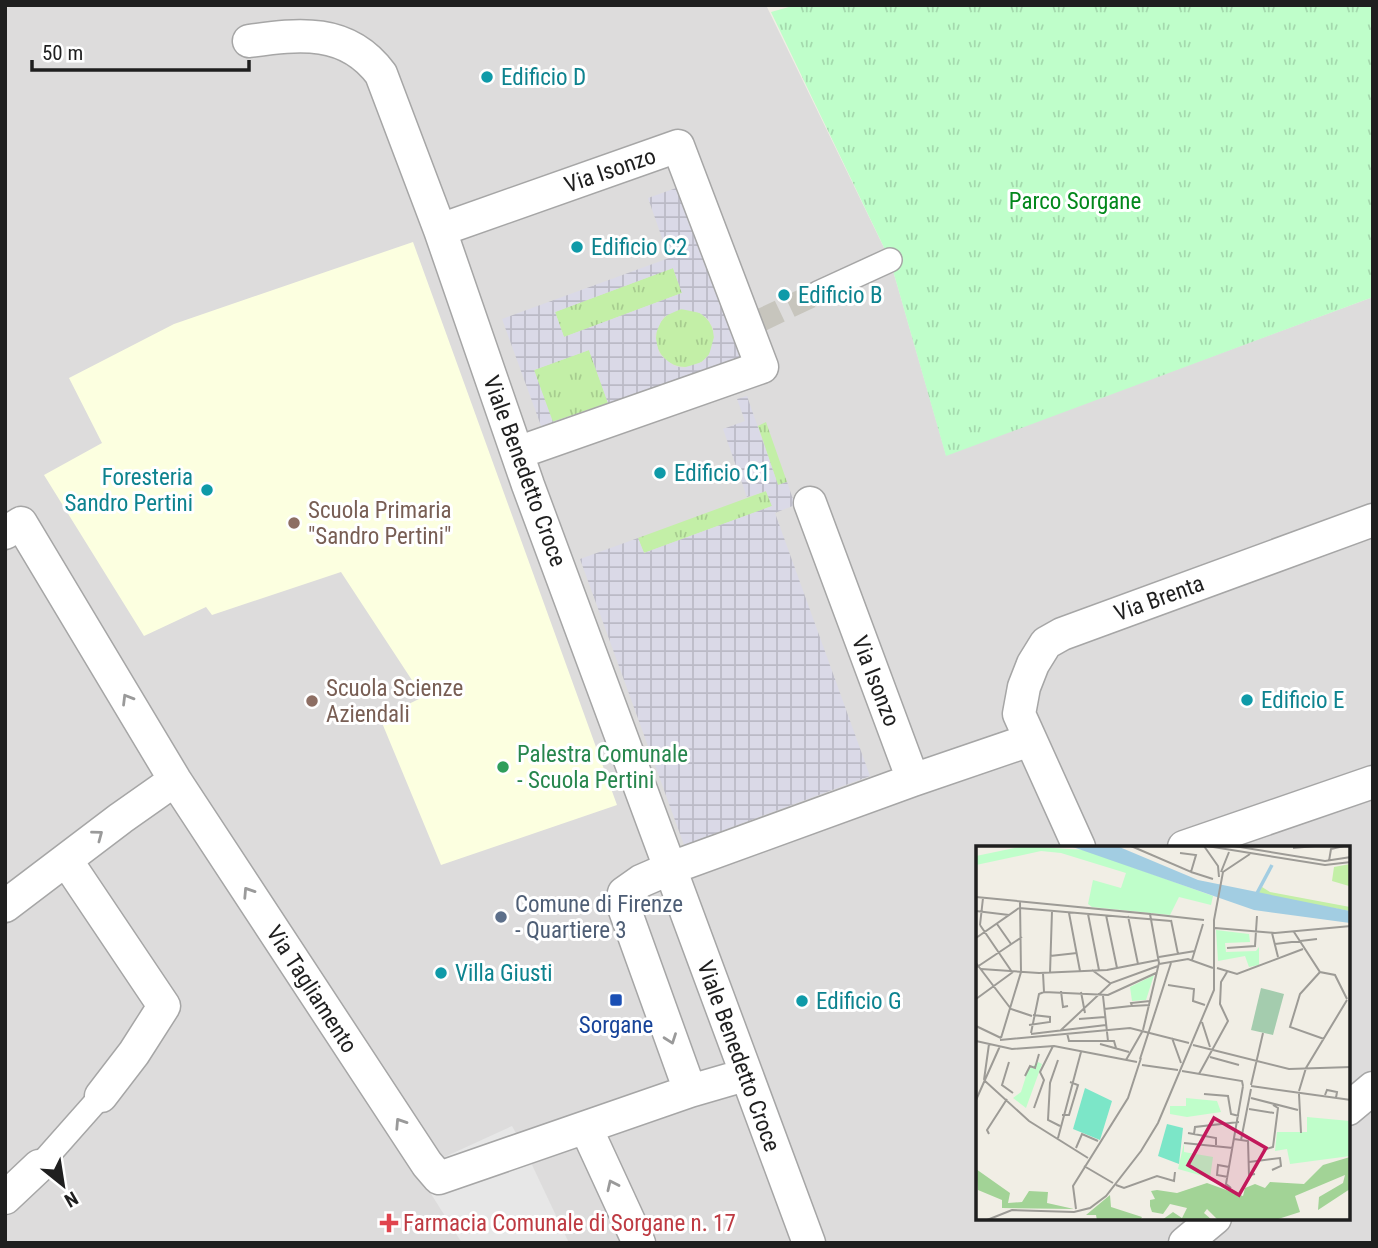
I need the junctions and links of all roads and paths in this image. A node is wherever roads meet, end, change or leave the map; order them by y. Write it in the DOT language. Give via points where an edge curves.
graph roads {
  1 [pos="248,41"];
  2 [pos="439,230"];
  3 [pos="890,260"];
  4 [pos="818,293"];
  5 [pos="517,453"];
  6 [pos="810,503"];
  7 [pos="1373,520"];
  8 [pos="13,528"];
  9 [pos="1030,740"];
  10 [pos="175,780"];
  11 [pos="913,780"];
  12 [pos="1373,782"];
  13 [pos="1079,846"];
  14 [pos="1187,846"];
  15 [pos="66,860"];
  16 [pos="671,868"];
  17 [pos="5,906"];
  18 [pos="745,1075"];
  19 [pos="1373,1088"];
  20 [pos="690,1091"];
  21 [pos="101,1096"];
  22 [pos="1350,1107"];
  23 [pos="586,1128"];
  24 [pos="39,1166"];
  25 [pos="5,1198"];
  26 [pos="1213,1220"];
  27 [pos="639,1243"];
  28 [pos="808,1243"];
  29 [pos="1185,1243"];
  1 -- 2 [label="street, Viale Benedetto Croce" via="297,34 327,39 366,56 381,74"];
  2 -- 5 [label="street, Viale Benedetto Croce"];
  2 -- 5 [label="street, Via Isonzo" via="678,146 762,367"];
  3 -- 4 [label="street"];
  5 -- 16 [label="street, Viale Benedetto Croce"];
  6 -- 11 [label="street, Via Isonzo"];
  7 -- 9 [label="street, Via Brenta" via="1046,643 1024,687 1019,714"];
  10 -- 8 [label="street, Via Tagliamento, one-way"];
  9 -- 11 [label="street"];
  9 -- 13 [label="street"];
  15 -- 10 [label="street, one-way"];
  23 -- 10 [label="street, Via Tagliamento, one-way" via="439,1178"];
  11 -- 16 [label="street"];
  12 -- 14 [label="street"];
  15 -- 17 [label="street"];
  15 -- 21 [label="street" via="164,1006"];
  16 -- 18 [label="street, Viale Benedetto Croce"];
  16 -- 20 [label="street, one-way" via="632,886 622,902"];
  18 -- 20 [label="street, Via Tagliamento"];
  18 -- 28 [label="street, Viale Benedetto Croce"];
  19 -- 22 [label="street"];
  20 -- 23 [label="street, Via Tagliamento"];
  21 -- 24 [label="street"];
  27 -- 23 [label="street, one-way"];
  24 -- 25 [label="street"];
  26 -- 29 [label="street"];
}
